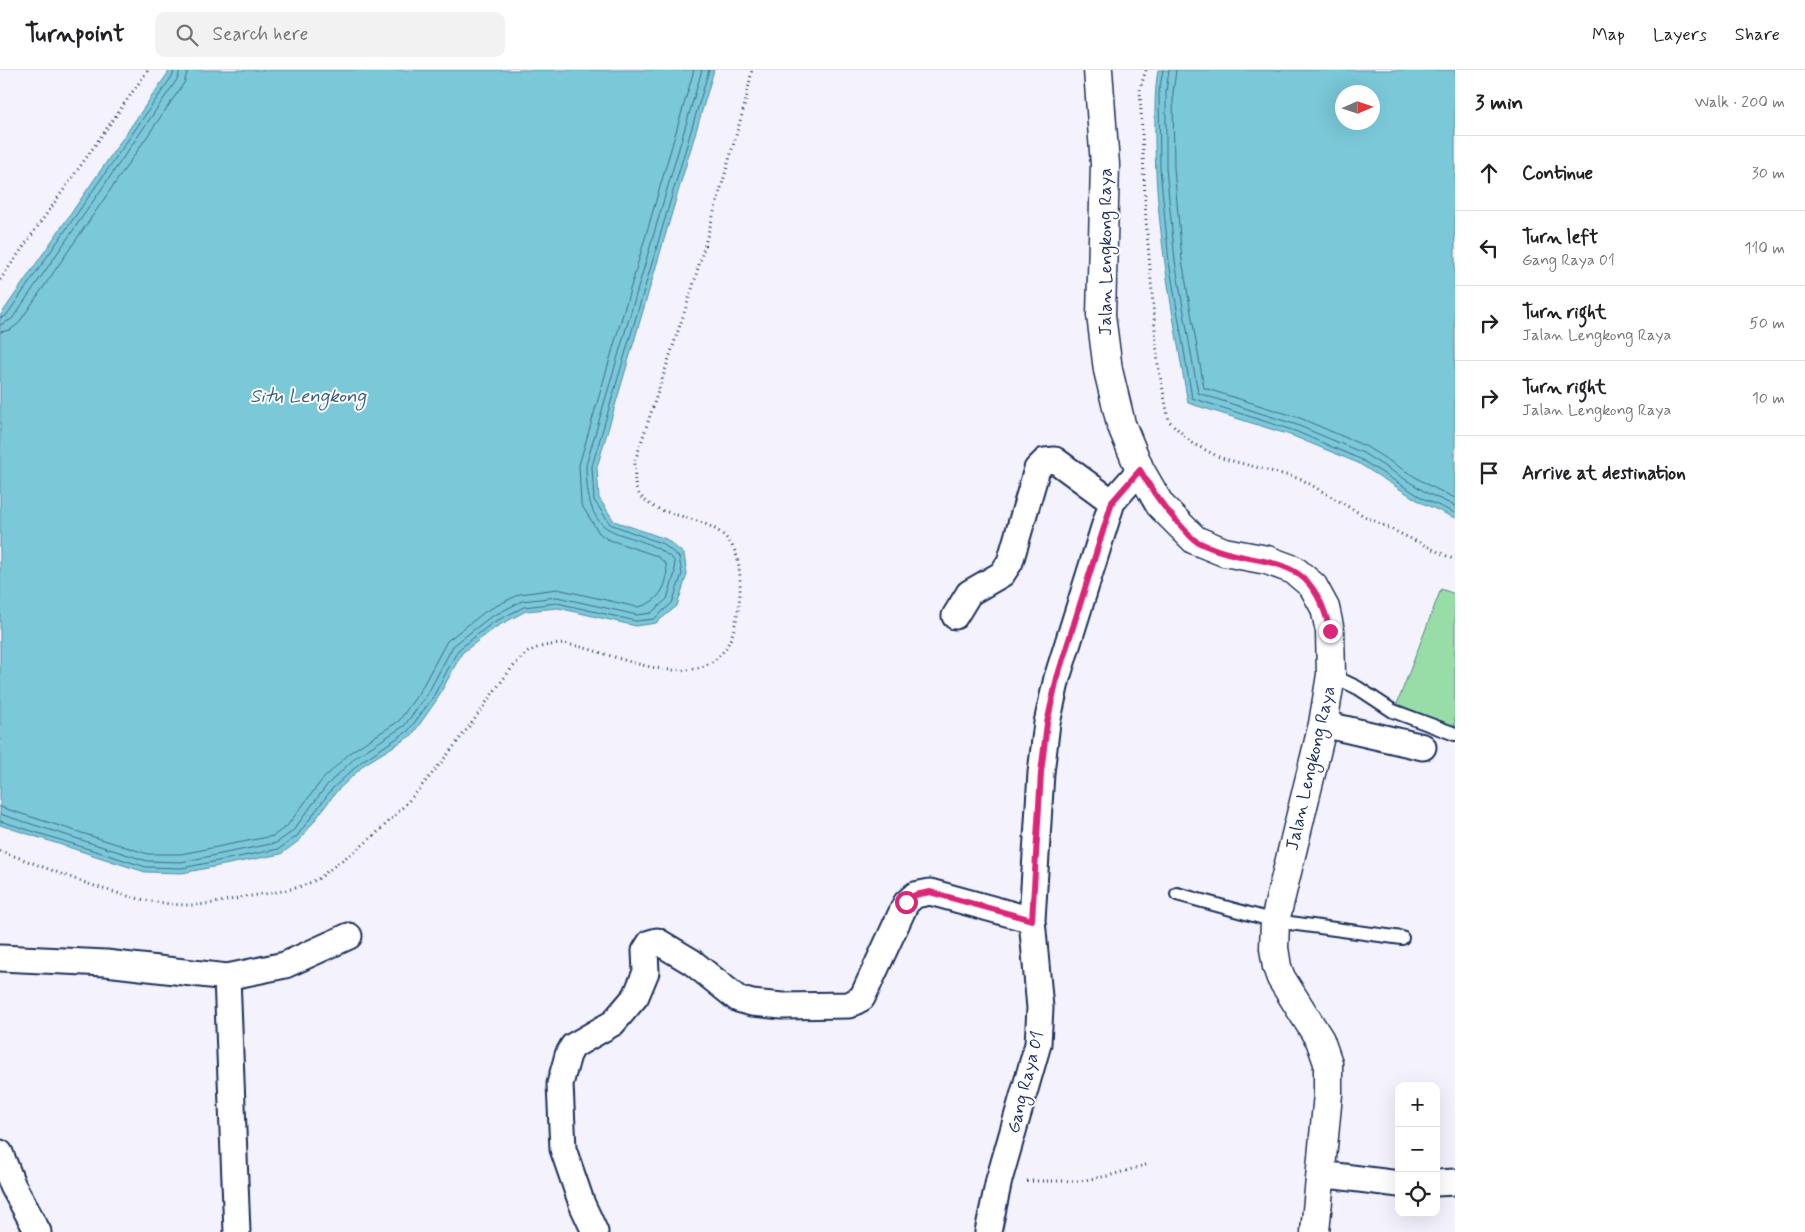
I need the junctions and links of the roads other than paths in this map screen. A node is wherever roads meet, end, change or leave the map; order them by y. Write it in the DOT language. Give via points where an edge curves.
graph roads {
  1 [pos="1098,70"];
  2 [pos="1140,470"];
  3 [pos="1112,502"];
  4 [pos="955,616"];
  5 [pos="1331,675"];
  6 [pos="1323,724"];
  7 [pos="1455,734"];
  8 [pos="1423,747"];
  9 [pos="1177,894"];
  10 [pos="1032,920"];
  11 [pos="1275,921"];
  12 [pos="349,936"];
  13 [pos="1402,938"];
  14 [pos="0,958"];
  15 [pos="226,977"];
  16 [pos="0,1153"];
  17 [pos="1320,1174"];
  18 [pos="1455,1182"];
  19 [pos="1395,1183"];
  20 [pos="1440,1183"];
  21 [pos="38,1232"];
  22 [pos="237,1232"];
  23 [pos="595,1232"];
  24 [pos="988,1232"];
  25 [pos="1315,1232"];
  1 -- 2 [label="street, Jalan Lengkong Raya" via="1105,165 1101,315 1108,370 1121,424"];
  2 -- 3 [label="street, Gang Raya 01"];
  2 -- 5 [label="street, Jalan Lengkong Raya" via="1160,505 1195,540 1224,552 1267,560 1294,570 1313,586 1325,608 1330,631"];
  3 -- 4 [label="street" via="1056,460 1045,461 1037,469 1010,562 1002,574 968,593"];
  3 -- 10 [label="street, Gang Raya 01" via="1057,678 1047,723"];
  5 -- 6 [label="street, Jalan Lengkong Raya"];
  5 -- 7 [label="lane" via="1393,711"];
  6 -- 8 [label="street"];
  6 -- 11 [label="street, Jalan Lengkong Raya"];
  9 -- 11 [label="lane"];
  10 -- 23 [label="street" via="930,892 915,895 906,902 862,998 849,1005 782,1006 738,999 682,955 657,941 650,943 645,951 646,972 636,996 613,1023 573,1046 560,1084 563,1149"];
  10 -- 24 [label="street, Gang Raya 01" via="1040,1008 1038,1044 999,1180"];
  11 -- 13 [label="lane"];
  11 -- 17 [label="street, Jalan Lengkong Raya" via="1277,968 1320,1040 1328,1063"];
  12 -- 15 [label="street" via="285,965"];
  14 -- 15 [label="street" via="106,963"];
  15 -- 22 [label="street"];
  16 -- 21 [label="street" via="13,1186"];
  17 -- 19 [label="street"];
  17 -- 25 [label="street, Jalan Lengkong Raya"];
  18 -- 20 [label="street"];
}
